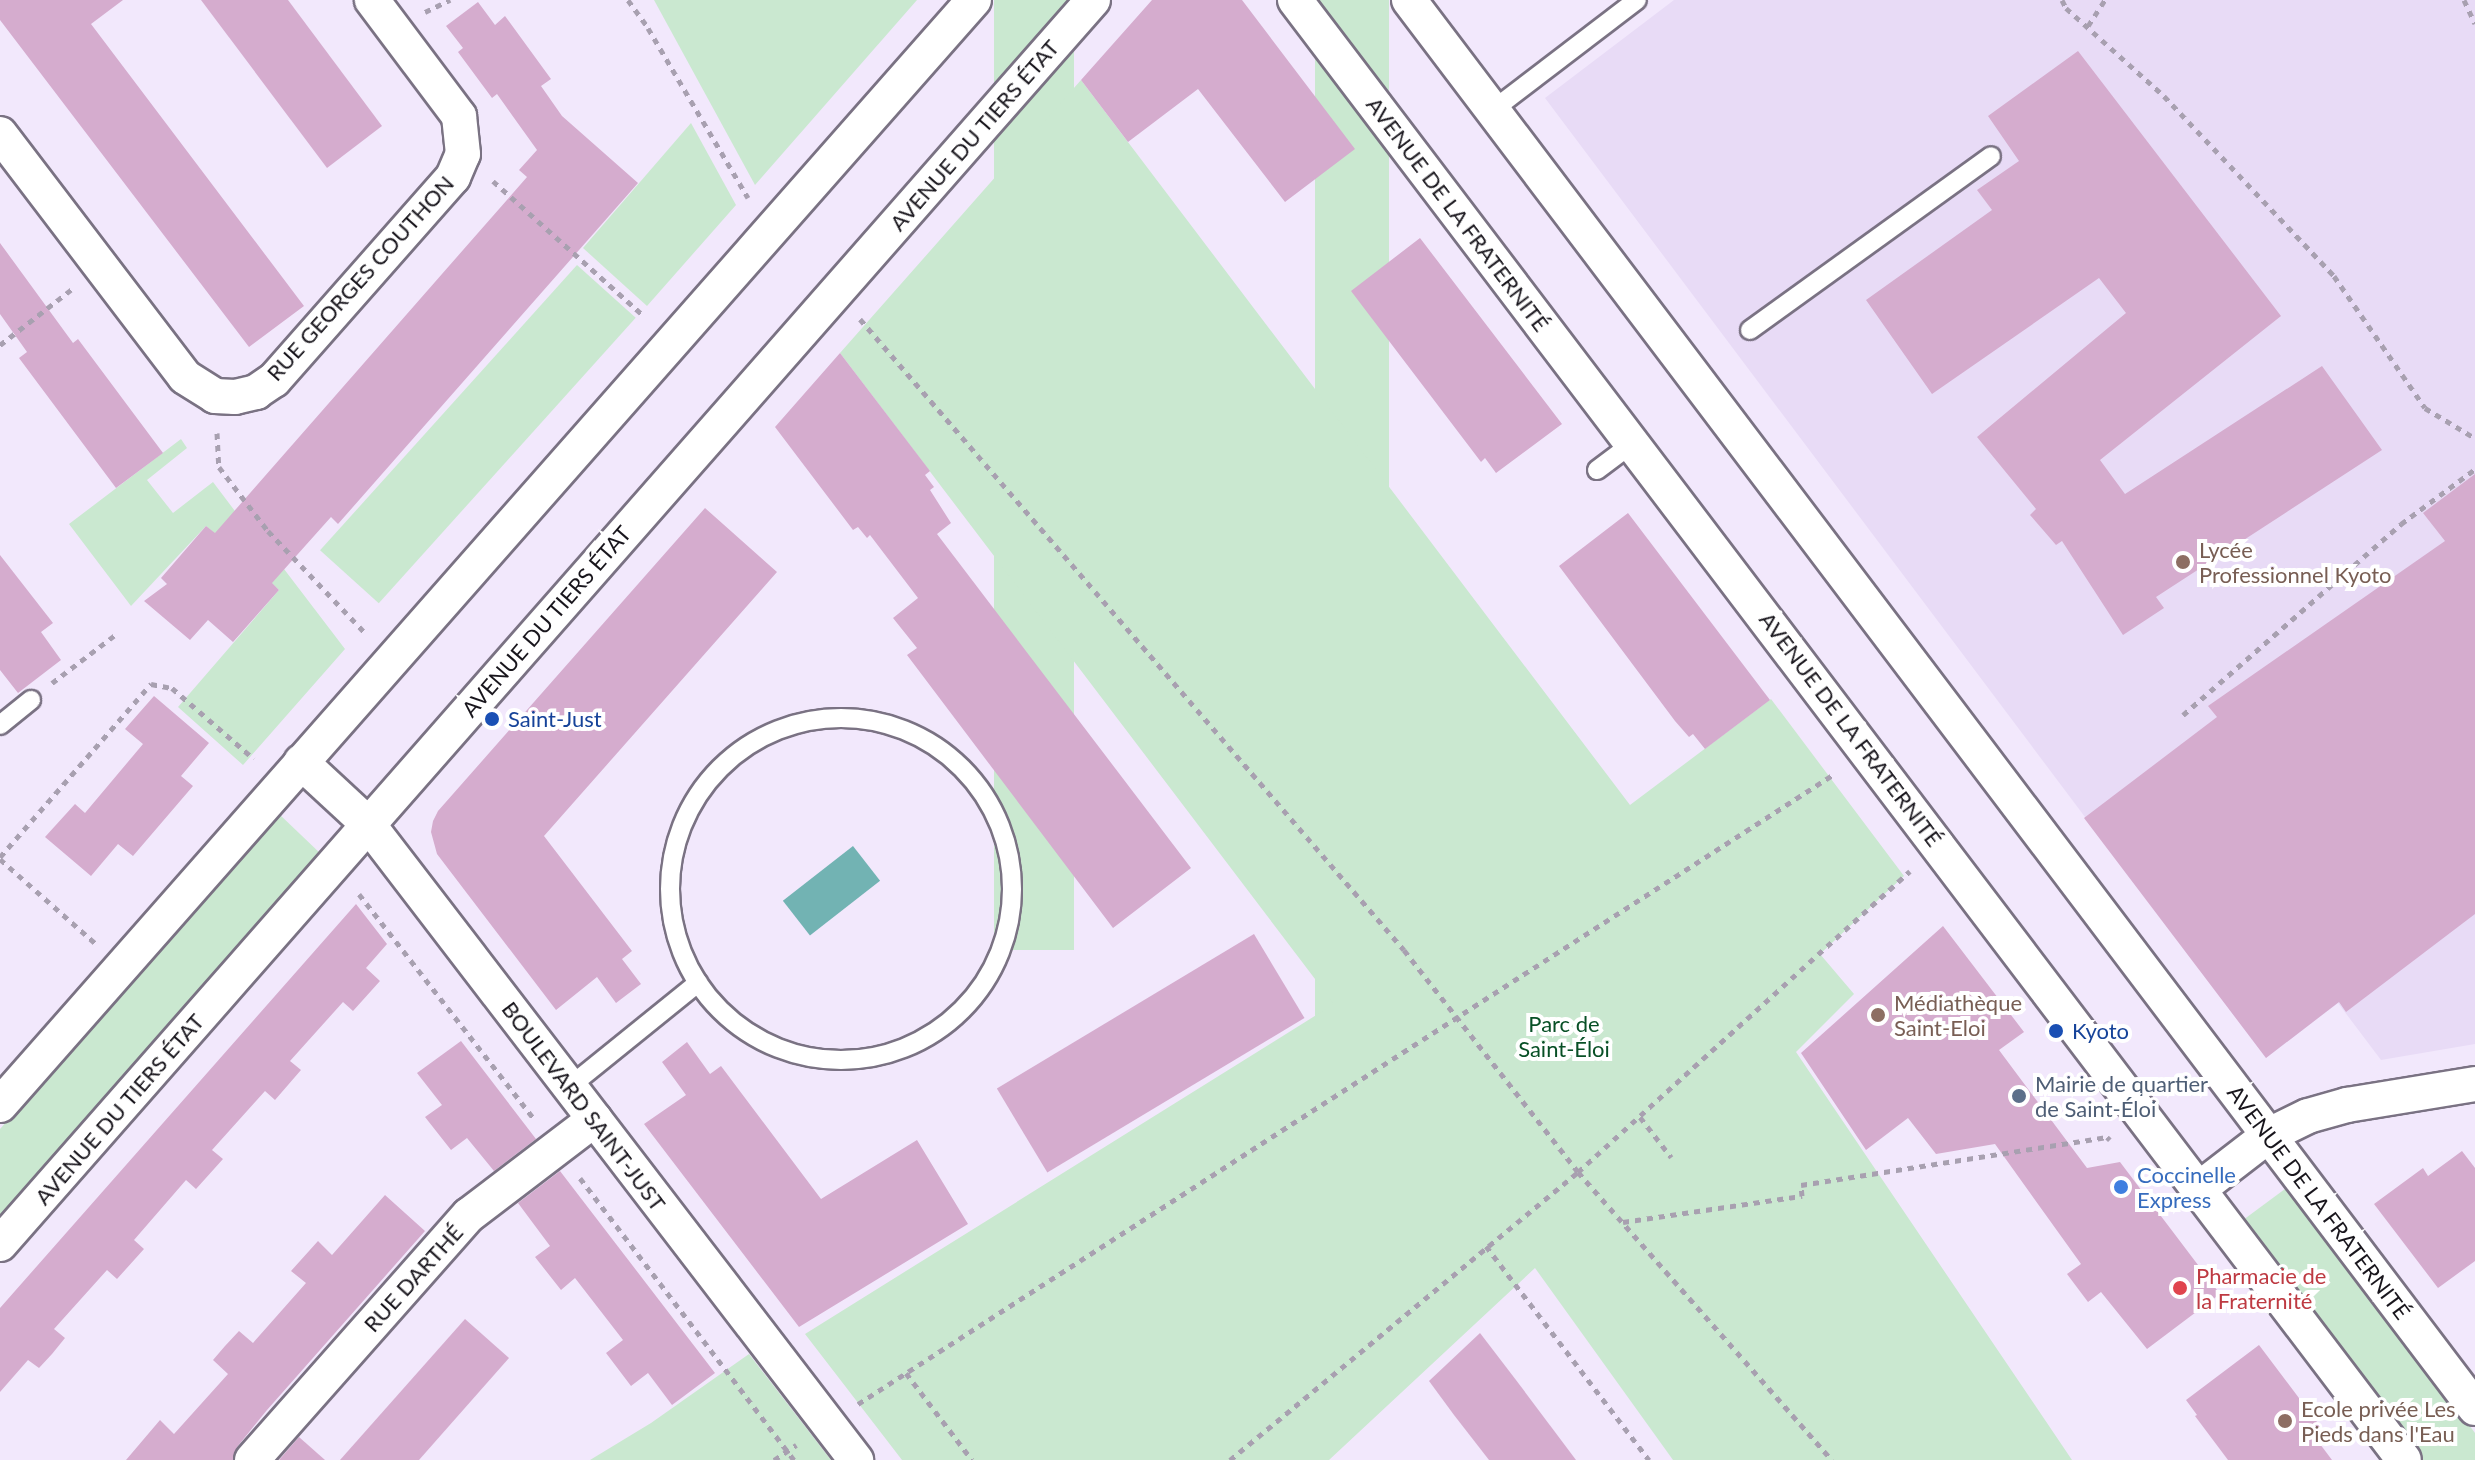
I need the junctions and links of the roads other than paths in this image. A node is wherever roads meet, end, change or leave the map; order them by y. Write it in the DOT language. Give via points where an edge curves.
graph roads {
  1 [pos="372,0"];
  2 [pos="974,0"];
  3 [pos="1093,0"];
  4 [pos="1295,0"];
  5 [pos="1409,0"];
  6 [pos="1637,0"];
  7 [pos="1493,110"];
  8 [pos="0,134"];
  9 [pos="1991,156"];
  10 [pos="1750,330"];
  11 [pos="1633,443"];
  12 [pos="1597,470"];
  13 [pos="31,700"];
  14 [pos="0,725"];
  15 [pos="301,762"];
  16 [pos="368,824"];
  17 [pos="698,983"];
  18 [pos="2475,1084"];
  19 [pos="569,1087"];
  20 [pos="0,1105"];
  21 [pos="595,1119"];
  22 [pos="2269,1135"];
  23 [pos="2199,1189"];
  24 [pos="0,1244"];
  25 [pos="2475,1408"];
  26 [pos="252,1460"];
  27 [pos="856,1460"];
  28 [pos="2404,1460"];
  1 -- 8 [label="street, RUE GEORGES COUTHON" via="459,116 463,154 453,177 274,380 256,392 215,396 185,377"];
  2 -- 15 [label="street"];
  3 -- 16 [label="street, AVENUE DU TIERS ÉTAT"];
  4 -- 11 [label="street, AVENUE DE LA FRATERNITÉ"];
  5 -- 7 [label="street, AVENUE DE LA FRATERNITÉ"];
  6 -- 7 [label="lane"];
  7 -- 22 [label="street, AVENUE DE LA FRATERNITÉ"];
  9 -- 10 [label="lane"];
  11 -- 12 [label="lane"];
  11 -- 23 [label="street, AVENUE DE LA FRATERNITÉ"];
  13 -- 14 [label="lane"];
  15 -- 16 [label="street, BOULEVARD SAINT-JUST"];
  15 -- 20 [label="street"];
  16 -- 19 [label="street, BOULEVARD SAINT-JUST"];
  16 -- 24 [label="street, AVENUE DU TIERS ÉTAT"];
  17 -- 17 [label="lane" via="675,932 672,860 684,822 705,785 749,745 805,722 872,721 928,742 974,782 1006,847 1010,907 989,973 945,1025 884,1054 815,1058 749,1033"];
  17 -- 19 [label="lane"];
  18 -- 22 [label="street" via="2327,1110"];
  19 -- 21 [label="street, BOULEVARD SAINT-JUST"];
  21 -- 26 [label="street, RUE DARTHÉ" via="469,1215"];
  21 -- 27 [label="street, BOULEVARD SAINT-JUST"];
  22 -- 23 [label="street"];
  22 -- 25 [label="street, AVENUE DE LA FRATERNITÉ"];
  23 -- 28 [label="street, AVENUE DE LA FRATERNITÉ"];
}
